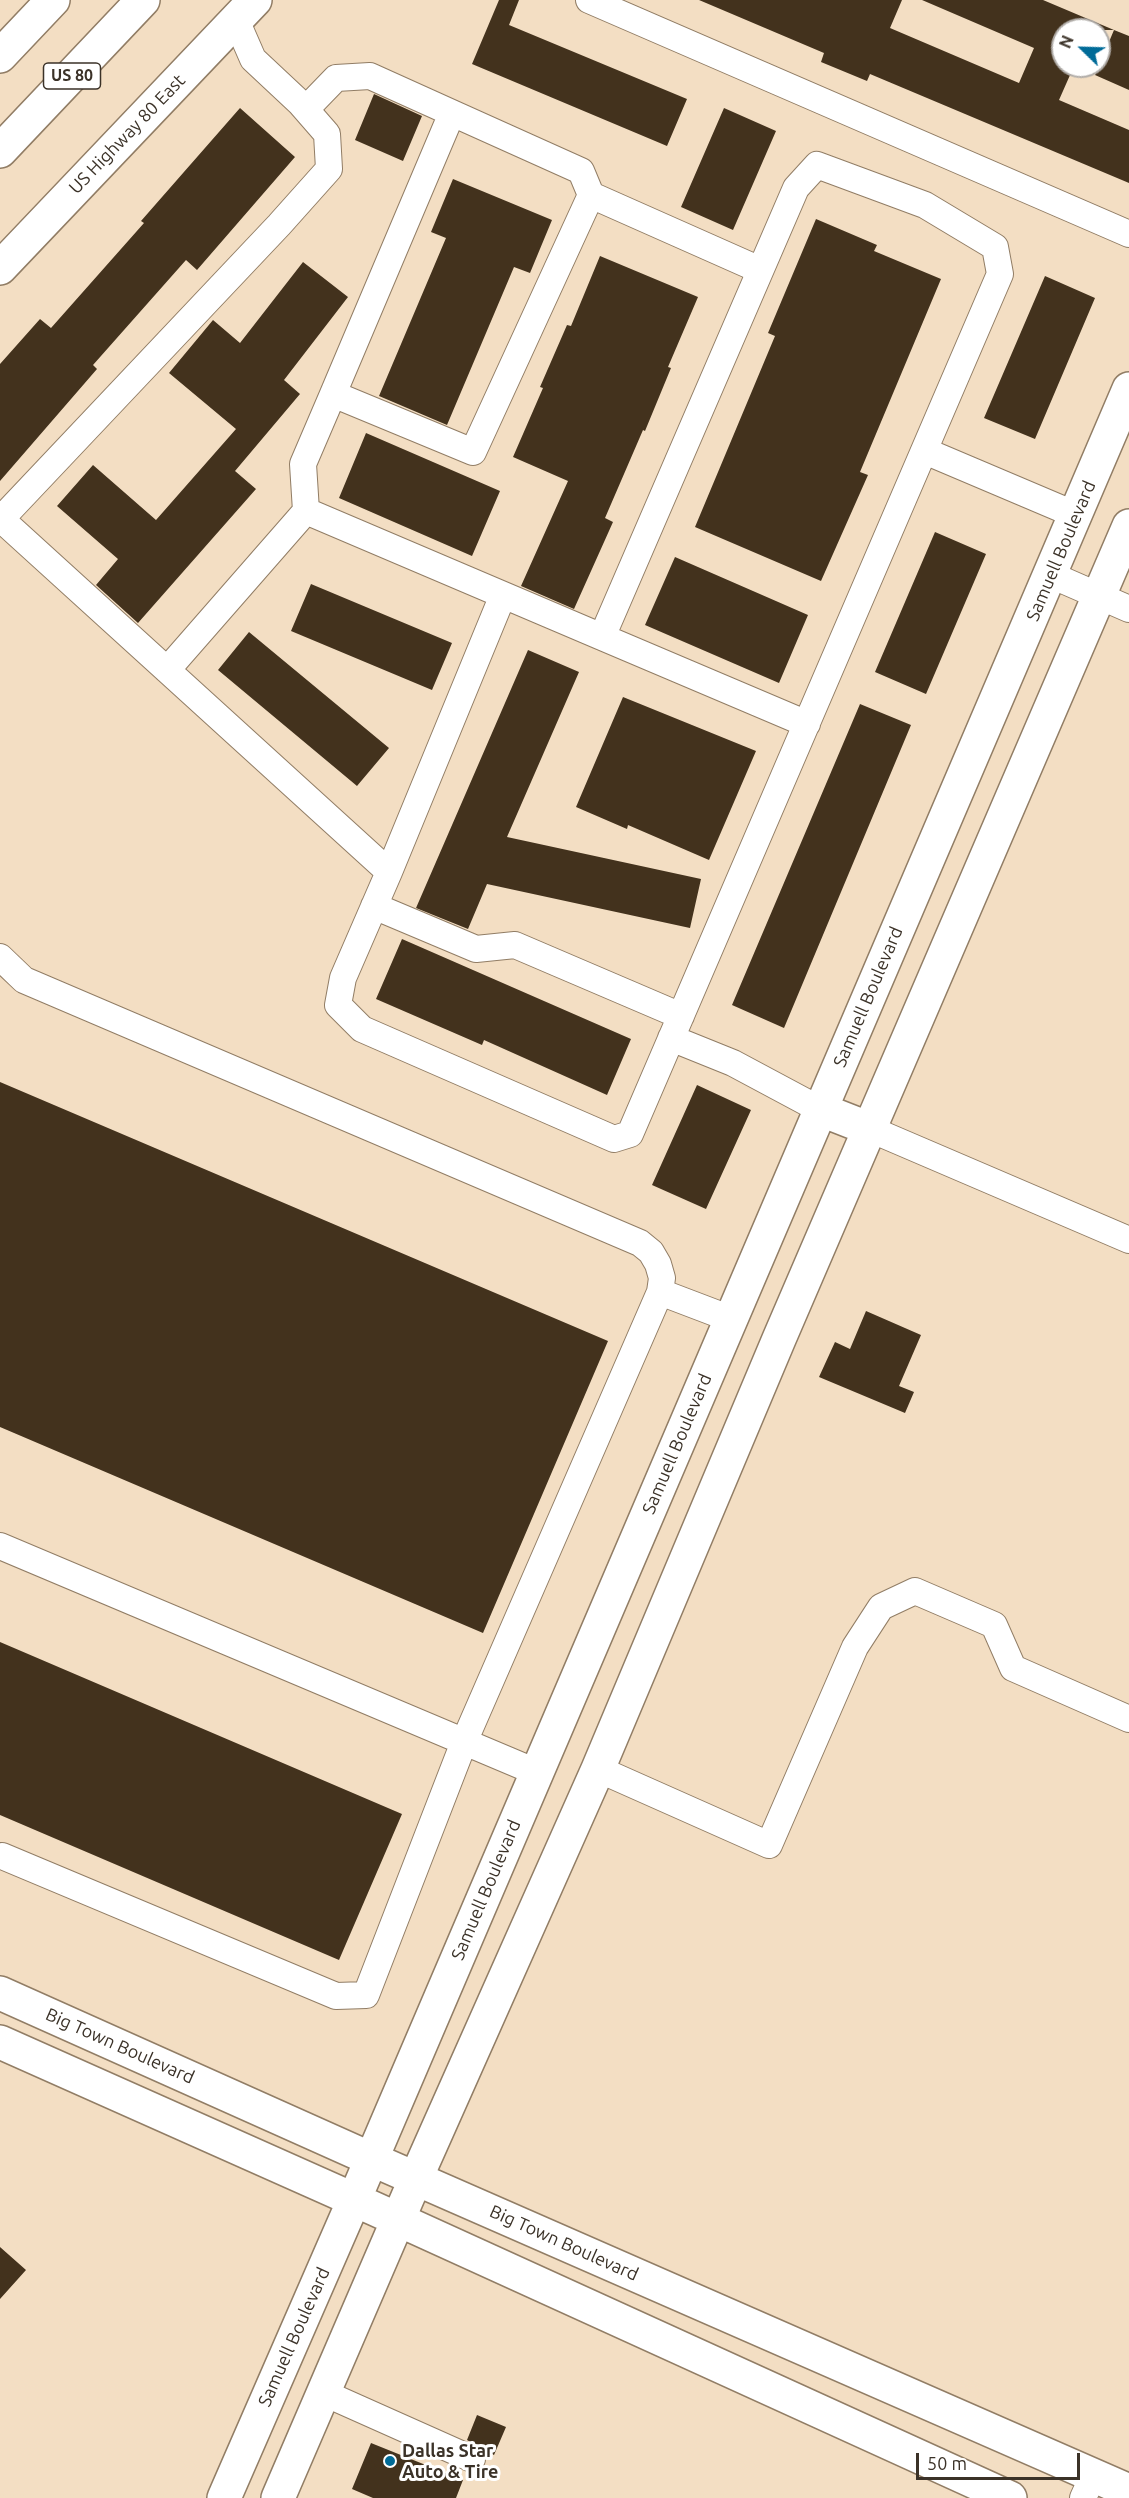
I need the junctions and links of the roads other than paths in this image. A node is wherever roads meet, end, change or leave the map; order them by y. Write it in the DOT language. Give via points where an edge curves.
graph roads {
  1 [pos="143,0"];
  2 [pos="589,0"];
  3 [pos="50,4"];
  4 [pos="246,10"];
  5 [pos="0,36"];
  6 [pos="0,56"];
  7 [pos="306,109"];
  8 [pos="452,113"];
  9 [pos="0,152"];
  10 [pos="591,195"];
  11 [pos="1129,234"];
  12 [pos="0,268"];
  13 [pos="760,270"];
  14 [pos="1129,389"];
  15 [pos="333,394"];
  16 [pos="924,451"];
  17 [pos="306,511"];
  18 [pos="1076,515"];
  19 [pos="1,518"];
  20 [pos="1129,526"];
  21 [pos="1051,575"];
  22 [pos="503,595"];
  23 [pos="1099,595"];
  24 [pos="1129,609"];
  25 [pos="602,637"];
  26 [pos="167,670"];
  27 [pos="807,724"];
  28 [pos="389,872"];
  29 [pos="374,906"];
  30 [pos="0,957"];
  31 [pos="676,1027"];
  32 [pos="819,1109"];
  33 [pos="870,1129"];
  34 [pos="1129,1240"];
  35 [pos="660,1292"];
  36 [pos="731,1318"];
  37 [pos="779,1339"];
  38 [pos="0,1546"];
  39 [pos="1129,1719"];
  40 [pos="464,1742"];
  41 [pos="598,1769"];
  42 [pos="536,1772"];
  43 [pos="1,1858"];
  44 [pos="0,1993"];
  45 [pos="0,2042"];
  46 [pos="371,2159"];
  47 [pos="416,2178"];
  48 [pos="354,2200"];
  49 [pos="398,2220"];
  50 [pos="324,2393"];
  51 [pos="472,2458"];
  52 [pos="1088,2487"];
  53 [pos="1129,2492"];
  54 [pos="224,2498"];
  55 [pos="278,2498"];
  56 [pos="1010,2498"];
  1 -- 9 [label="main road, US 80"];
  2 -- 11 [label="lane"];
  3 -- 5 [label="main road"];
  3 -- 6 [label="main road"];
  4 -- 7 [label="lane" via="253,59"];
  4 -- 12 [label="main road, US Highway 80 East"];
  7 -- 8 [label="lane" via="336,78 370,76"];
  7 -- 19 [label="lane" via="327,134 329,169"];
  8 -- 10 [label="lane" via="581,171"];
  8 -- 15 [label="lane"];
  10 -- 13 [label="lane"];
  10 -- 15 [label="lane" via="473,452"];
  13 -- 16 [label="lane" via="796,188 817,165 925,205 995,247 1000,274"];
  13 -- 25 [label="lane"];
  14 -- 18 [label="main road, Samuell Boulevard"];
  15 -- 17 [label="lane" via="303,464"];
  16 -- 18 [label="lane"];
  16 -- 27 [label="lane"];
  17 -- 22 [label="lane"];
  17 -- 26 [label="lane"];
  18 -- 21 [label="main road, Samuell Boulevard"];
  19 -- 26 [label="lane"];
  20 -- 23 [label="main road"];
  21 -- 23 [label="lane"];
  21 -- 32 [label="main road, Samuell Boulevard"];
  22 -- 25 [label="lane"];
  22 -- 28 [label="lane"];
  23 -- 24 [label="lane"];
  23 -- 33 [label="main road"];
  25 -- 27 [label="lane"];
  26 -- 28 [label="lane"];
  27 -- 31 [label="lane"];
  28 -- 29 [label="lane"];
  29 -- 31 [label="lane" via="476,949 515,945"];
  29 -- 31 [label="lane" via="344,978 338,1005 362,1029 614,1139 630,1134"];
  30 -- 35 [label="lane" via="24,980 640,1243 658,1264"];
  31 -- 32 [label="lane"];
  32 -- 33 [label="main road"];
  32 -- 36 [label="main road, Samuell Boulevard"];
  33 -- 34 [label="lane"];
  33 -- 37 [label="main road"];
  35 -- 36 [label="lane"];
  35 -- 40 [label="lane"];
  36 -- 37 [label="main road"];
  36 -- 42 [label="main road, Samuell Boulevard"];
  37 -- 41 [label="main road"];
  38 -- 40 [label="lane"];
  39 -- 41 [label="lane" via="1013,1668 994,1625 915,1591 881,1607 855,1647 770,1845"];
  40 -- 42 [label="lane"];
  40 -- 43 [label="lane" via="366,1995 336,1996"];
  41 -- 47 [label="main road"];
  42 -- 46 [label="main road, Samuell Boulevard"];
  44 -- 46 [label="main road, Big Town Boulevard"];
  45 -- 48 [label="main road"];
  46 -- 47 [label="main road, Big Town Boulevard"];
  46 -- 48 [label="main road, Samuell Boulevard"];
  47 -- 49 [label="main road"];
  47 -- 52 [label="main road, Big Town Boulevard"];
  48 -- 49 [label="main road"];
  48 -- 54 [label="main road, Samuell Boulevard"];
  49 -- 50 [label="main road"];
  49 -- 56 [label="main road"];
  50 -- 51 [label="lane"];
  50 -- 55 [label="main road"];
  52 -- 53 [label="main road, Big Town Boulevard"];
}
